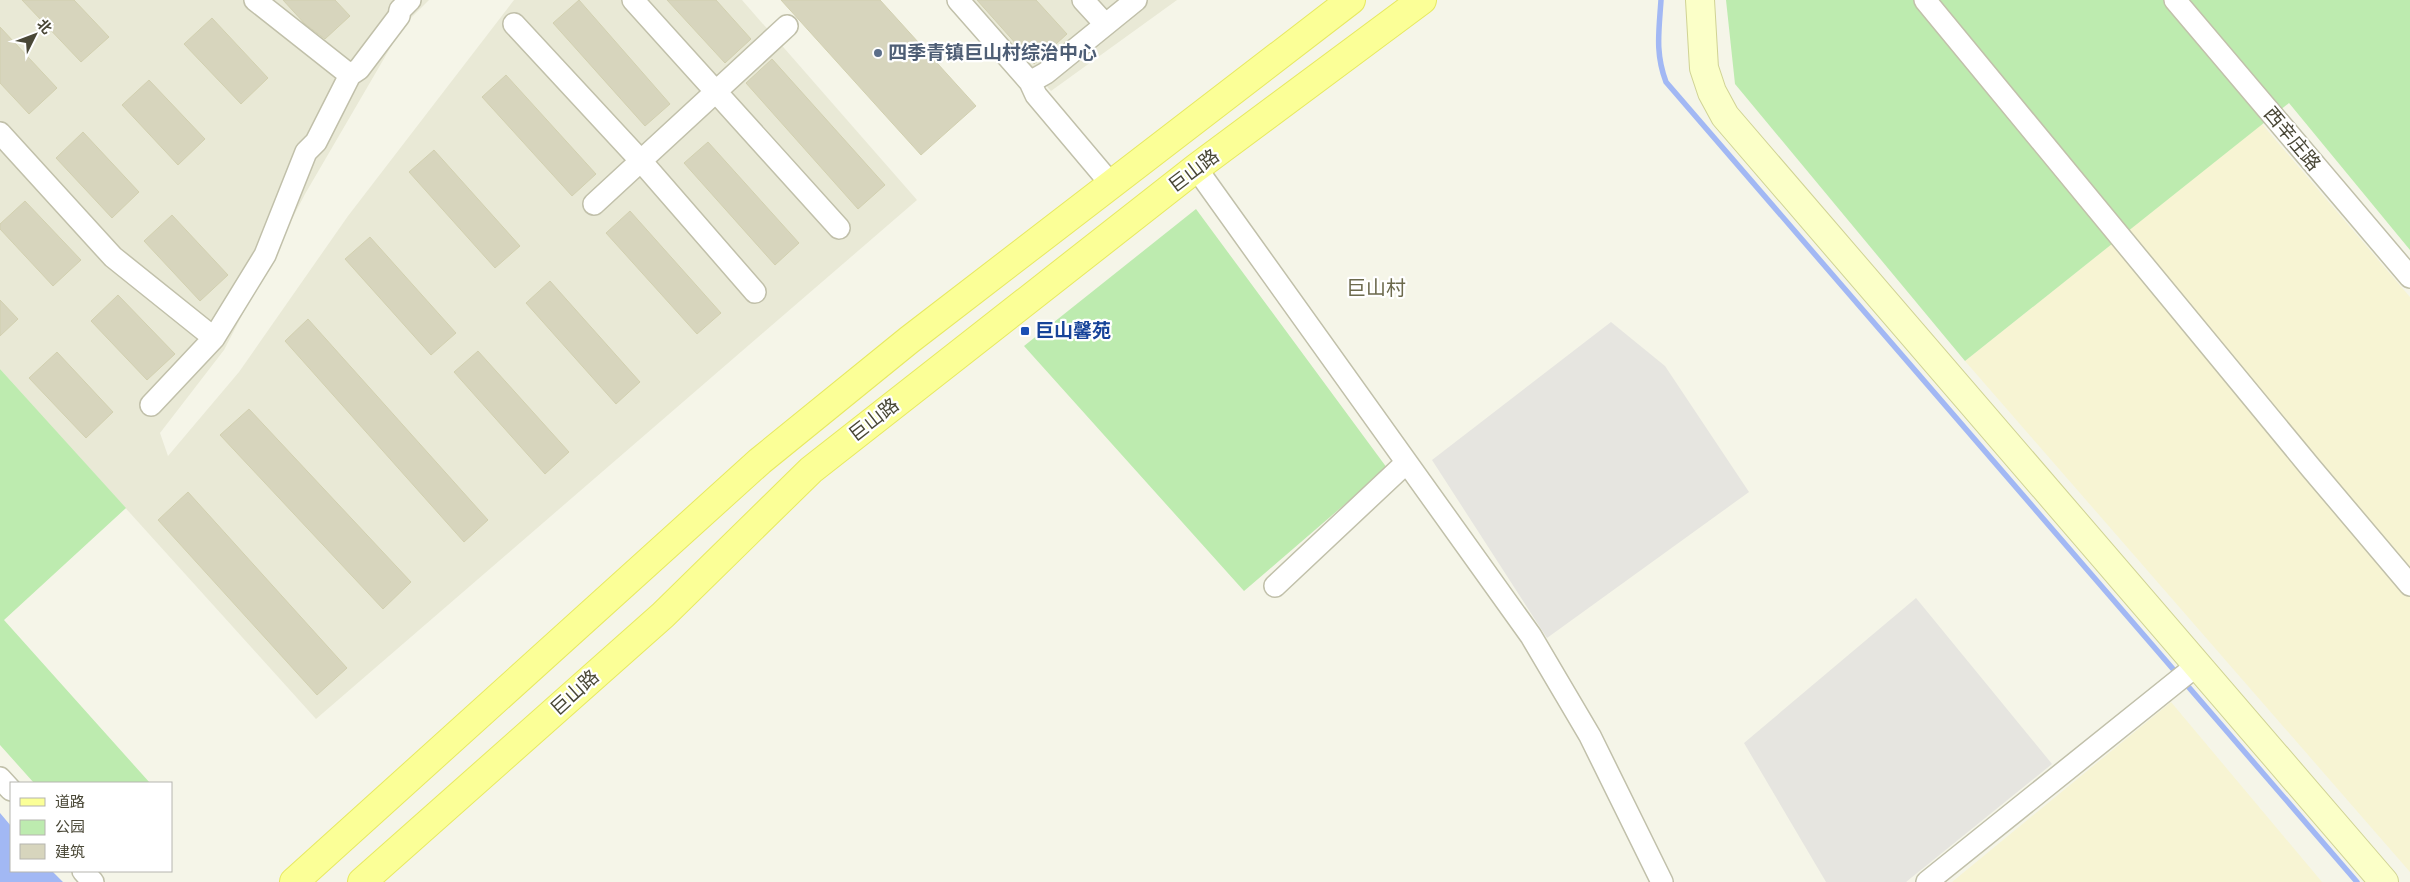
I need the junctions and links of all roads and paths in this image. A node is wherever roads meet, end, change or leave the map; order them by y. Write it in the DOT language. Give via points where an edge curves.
graph roads {
  1 [pos="255,0"];
  2 [pos="633,0"];
  3 [pos="958,0"];
  4 [pos="1083,0"];
  5 [pos="1136,0"];
  6 [pos="1351,0"];
  7 [pos="1422,0"];
  8 [pos="1700,0"];
  9 [pos="1925,0"];
  10 [pos="2175,0"];
  11 [pos="399,3"];
  12 [pos="514,24"];
  13 [pos="1105,24"];
  14 [pos="787,26"];
  15 [pos="350,75"];
  16 [pos="1030,82"];
  17 [pos="716,92"];
  18 [pos="0,133"];
  19 [pos="641,162"];
  20 [pos="1196,168"];
  21 [pos="1111,184"];
  22 [pos="594,204"];
  23 [pos="839,228"];
  24 [pos="2410,278"];
  25 [pos="755,292"];
  26 [pos="214,338"];
  27 [pos="151,404"];
  28 [pos="1406,463"];
  29 [pos="2410,585"];
  30 [pos="1275,586"];
  31 [pos="2196,666"];
  32 [pos="0,778"];
  33 [pos="10,789"];
  34 [pos="84,872"];
  35 [pos="94,882"];
  36 [pos="294,882"];
  37 [pos="362,882"];
  38 [pos="1662,882"];
  39 [pos="1927,882"];
  40 [pos="2384,882"];
  1 -- 15 [label="street"];
  2 -- 17 [label="street"];
  3 -- 16 [label="street"];
  4 -- 13 [label="street"];
  5 -- 13 [label="street"];
  6 -- 21 [label="main road, 巨山路"];
  7 -- 20 [label="main road, 巨山路"];
  8 -- 31 [label="street" via="1704,68 1725,116"];
  9 -- 29 [label="street"];
  10 -- 24 [label="street, 西辛庄路"];
  11 -- 15 [label="street" via="399,16 359,69"];
  12 -- 19 [label="street"];
  13 -- 16 [label="street" via="1046,73"];
  14 -- 17 [label="street"];
  15 -- 26 [label="street" via="316,142 306,152 265,255"];
  16 -- 21 [label="street" via="1036,95"];
  17 -- 19 [label="street"];
  17 -- 23 [label="street"];
  18 -- 26 [label="street" via="113,257"];
  19 -- 22 [label="street"];
  19 -- 25 [label="street"];
  20 -- 28 [label="street"];
  20 -- 37 [label="main road, 巨山路" via="810,470 663,615"];
  21 -- 36 [label="main road, 巨山路" via="760,460"];
  26 -- 27 [label="street"];
  28 -- 30 [label="street"];
  28 -- 38 [label="street" via="1531,636 1590,736"];
  31 -- 39 [label="street"];
  31 -- 40 [label="street"];
  32 -- 33 [label="street"];
  34 -- 35 [label="street"];
}
